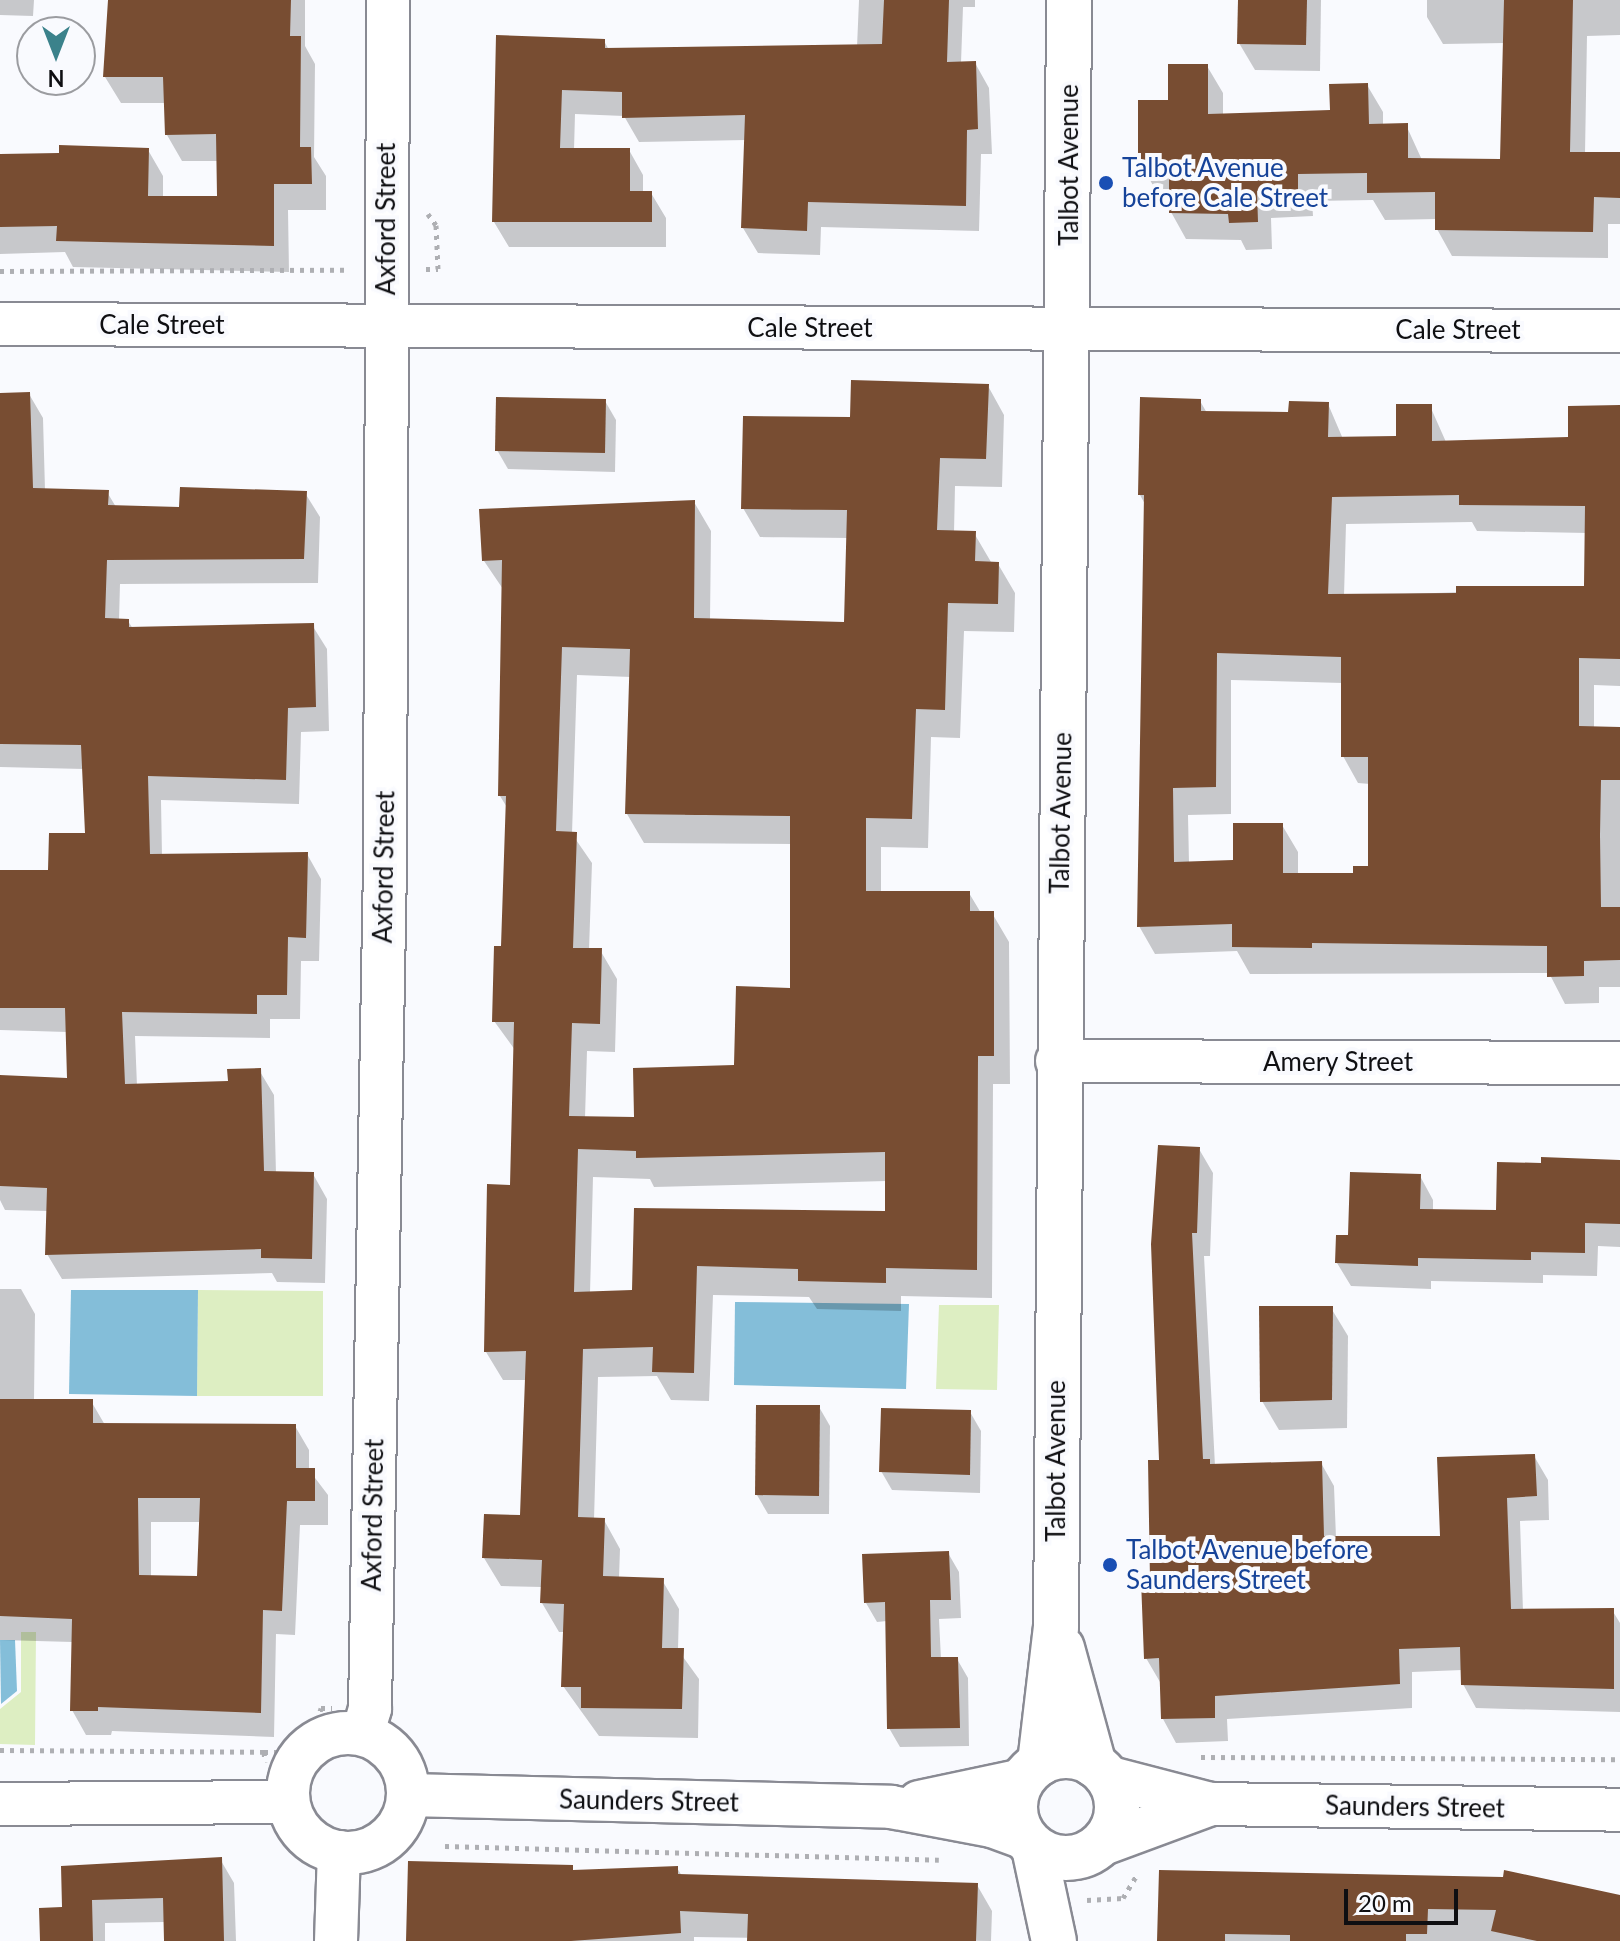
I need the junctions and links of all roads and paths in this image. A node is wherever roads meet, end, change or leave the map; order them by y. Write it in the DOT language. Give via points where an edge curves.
graph roads {
  1 [pos="388,0"];
  2 [pos="1069,0"];
  3 [pos="426,212"];
  4 [pos="385,270"];
  5 [pos="0,271"];
  6 [pos="0,324"];
  7 [pos="385,326"];
  8 [pos="1069,328"];
  9 [pos="1620,331"];
  10 [pos="1057,1061"];
  11 [pos="1620,1063"];
  12 [pos="1056,1627"];
  13 [pos="363,1733"];
  14 [pos="0,1750"];
  15 [pos="1186,1757"];
  16 [pos="1620,1759"];
  17 [pos="1101,1771"];
  18 [pos="1031,1772"];
  19 [pos="408,1795"];
  20 [pos="278,1802"];
  21 [pos="0,1804"];
  22 [pos="1211,1804"];
  23 [pos="891,1807"];
  24 [pos="1620,1810"];
  25 [pos="1030,1843"];
  26 [pos="445,1846"];
  27 [pos="1093,1850"];
  28 [pos="339,1852"];
  29 [pos="943,1861"];
  30 [pos="336,1941"];
  31 [pos="1054,1941"];
  32 [pos="1070,1941"];
  1 -- 4 [label="street, Axford Street"];
  2 -- 8 [label="street, Talbot Avenue"];
  3 -- 4 [label="path" via="436,225 438,269"];
  4 -- 5 [label="path"];
  4 -- 7 [label="street, Axford Street"];
  6 -- 7 [label="street, Cale Street"];
  7 -- 8 [label="street, Cale Street"];
  7 -- 13 [label="street, Axford Street" via="385,862 370,1708"];
  8 -- 9 [label="street, Cale Street"];
  8 -- 10 [label="street, Talbot Avenue"];
  10 -- 11 [label="street, Amery Street"];
  10 -- 12 [label="street, Talbot Avenue"];
  12 -- 17 [label="street, Talbot Avenue"];
  12 -- 18 [label="street, Talbot Avenue"];
  13 -- 19 [label="street" via="388,1747 401,1763"];
  13 -- 20 [label="street" via="321,1738 303,1750"];
  14 -- 20 [label="path" via="264,1752"];
  15 -- 16 [label="path"];
  17 -- 18 [label="street" via="1064,1757"];
  17 -- 22 [label="street, Saunders Street"];
  17 -- 27 [label="street" via="1114,1790 1116,1820"];
  18 -- 23 [label="street, Saunders Street"];
  18 -- 25 [label="street" via="1015,1803"];
  19 -- 23 [label="street, Saunders Street"];
  19 -- 28 [label="street" via="391,1836 373,1848"];
  20 -- 21 [label="street"];
  20 -- 28 [label="street" via="312,1842"];
  22 -- 24 [label="street, Saunders Street"];
  22 -- 27 [label="street, Saunders Street"];
  23 -- 25 [label="street, Saunders Street" via="992,1826"];
  25 -- 27 [label="street" via="1059,1858"];
  25 -- 31 [label="street"];
  26 -- 29 [label="path"];
  27 -- 32 [label="street"];
  28 -- 30 [label="street"];
}
